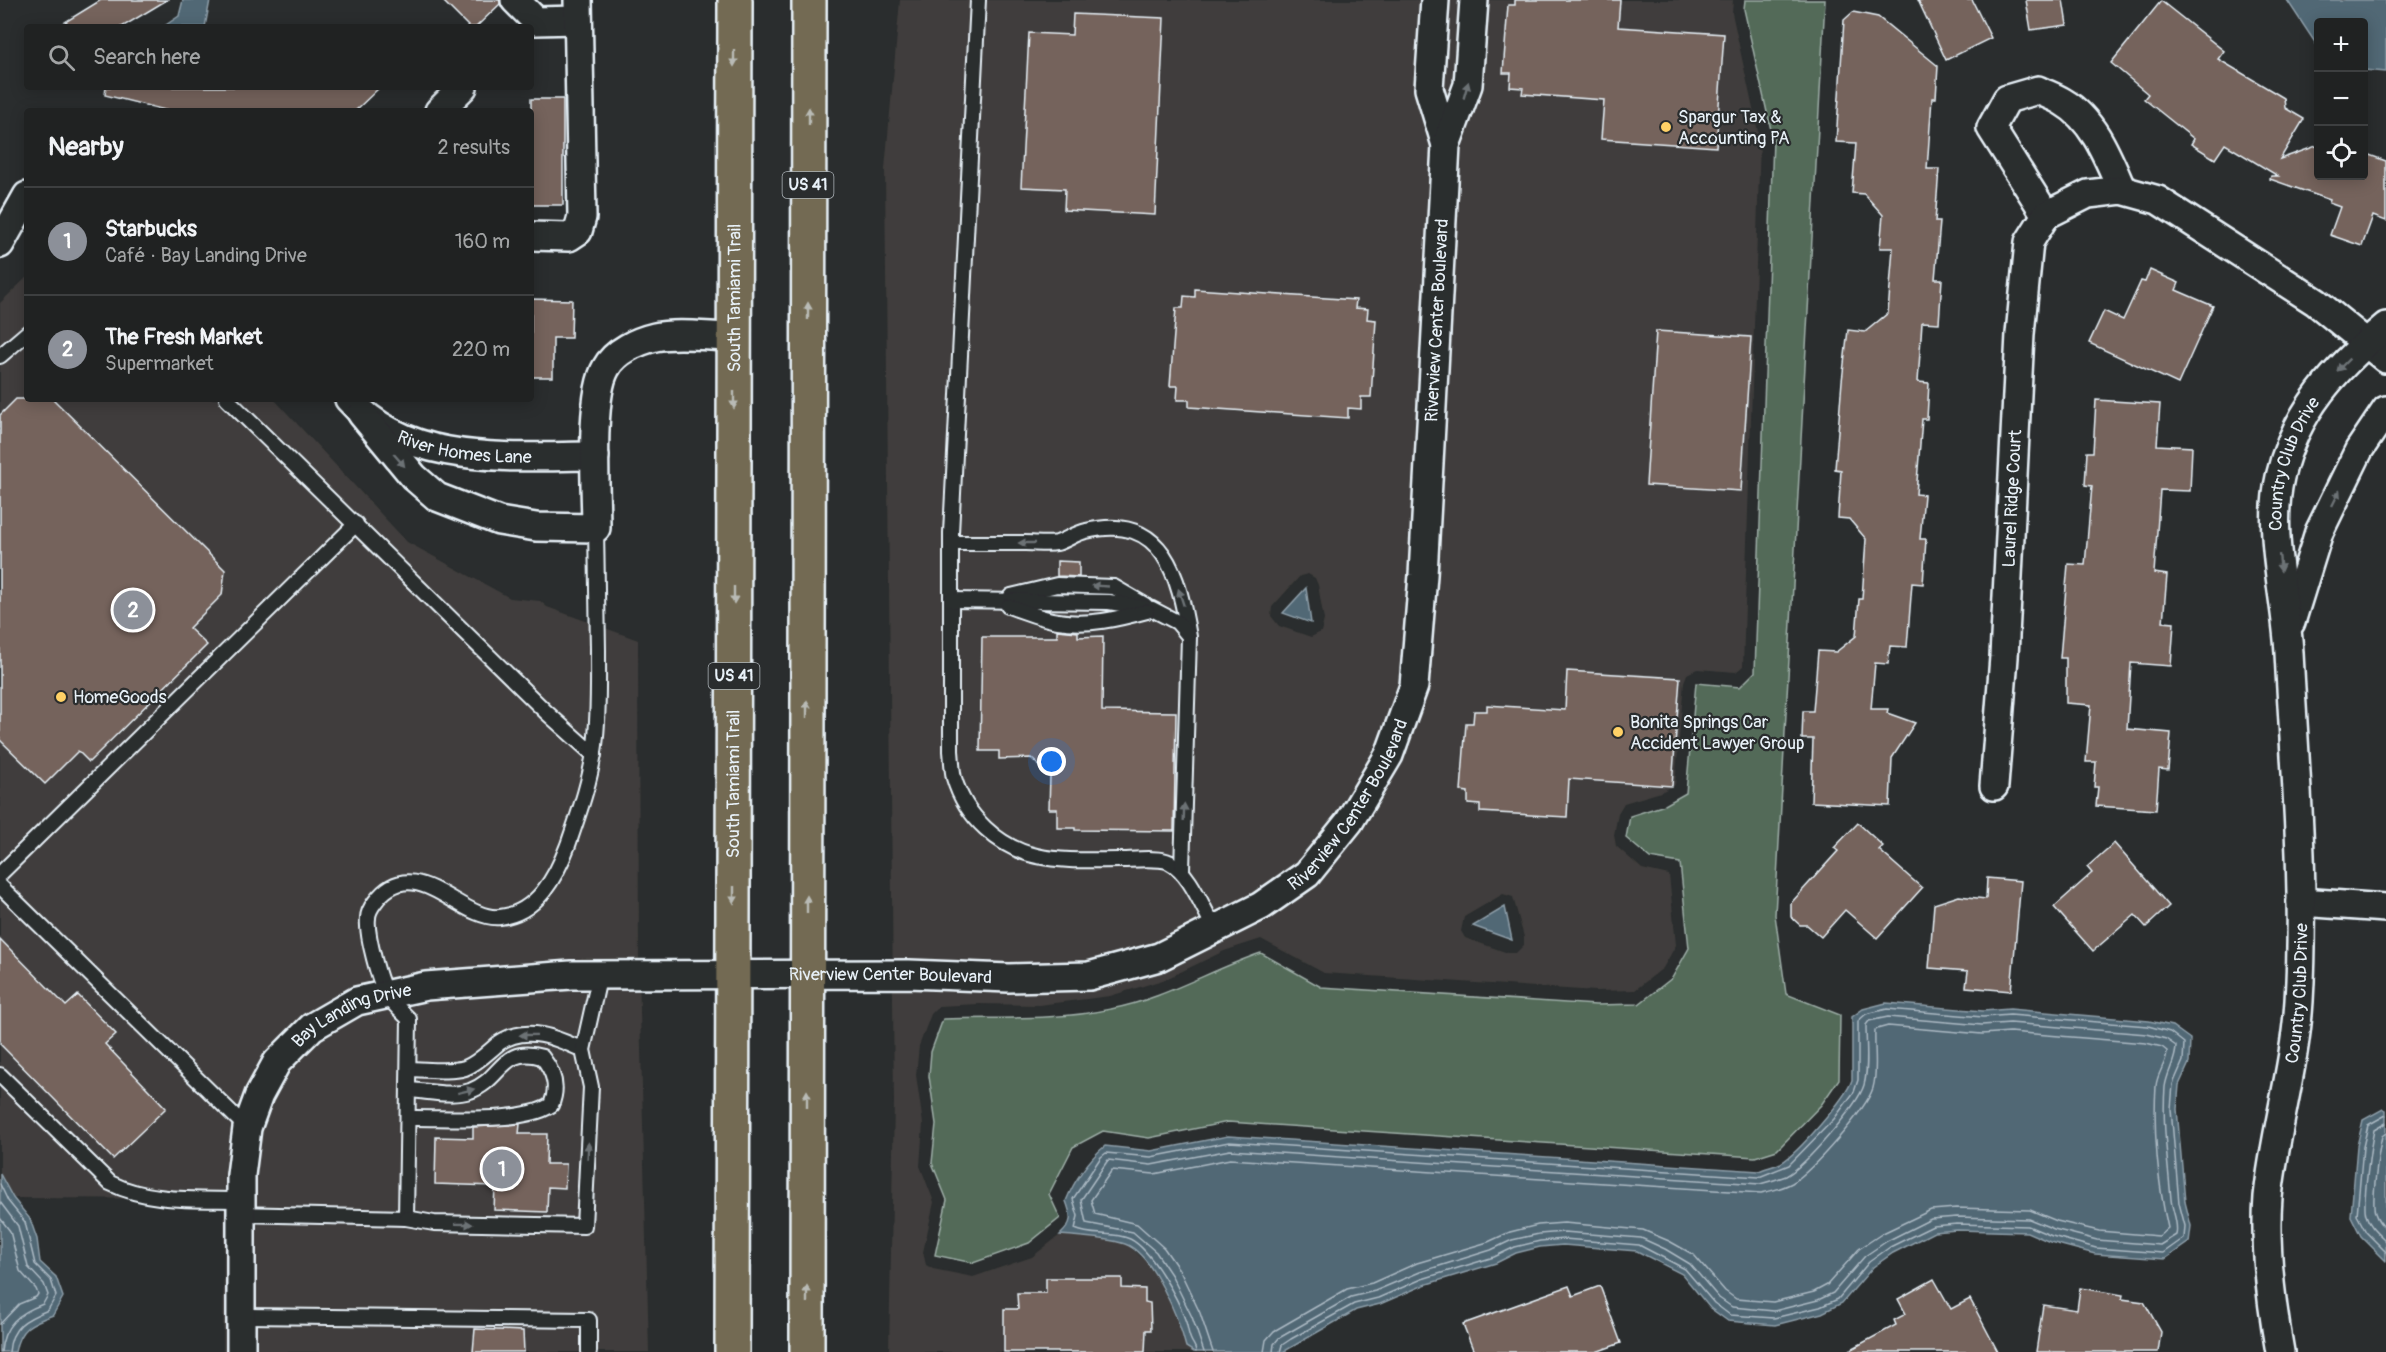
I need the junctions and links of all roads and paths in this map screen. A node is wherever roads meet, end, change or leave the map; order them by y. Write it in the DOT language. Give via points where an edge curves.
graph roads {
  1 [pos="515,0"];
  2 [pos="735,0"];
  3 [pos="809,0"];
  4 [pos="978,0"];
  5 [pos="1435,0"];
  6 [pos="1474,0"];
  7 [pos="578,10"];
  8 [pos="532,24"];
  9 [pos="460,90"];
  10 [pos="442,108"];
  11 [pos="1446,145"];
  12 [pos="2122,190"];
  13 [pos="24,201"];
  14 [pos="2046,215"];
  15 [pos="534,236"];
  16 [pos="0,244"];
  17 [pos="24,336"];
  18 [pos="734,337"];
  19 [pos="2380,342"];
  20 [pos="0,356"];
  21 [pos="231,402"];
  22 [pos="356,407"];
  23 [pos="2386,410"];
  24 [pos="595,456"];
  25 [pos="356,524"];
  26 [pos="596,528"];
  27 [pos="951,543"];
  28 [pos="951,600"];
  29 [pos="990,601"];
  30 [pos="1152,609"];
  31 [pos="2288,632"];
  32 [pos="1189,637"];
  33 [pos="594,755"];
  34 [pos="1994,786"];
  35 [pos="1182,870"];
  36 [pos="0,874"];
  37 [pos="0,886"];
  38 [pos="2301,902"];
  39 [pos="2386,908"];
  40 [pos="1215,929"];
  41 [pos="600,974"];
  42 [pos="734,974"];
  43 [pos="806,974"];
  44 [pos="386,995"];
  45 [pos="583,1050"];
  46 [pos="409,1069"];
  47 [pos="0,1075"];
  48 [pos="408,1090"];
  49 [pos="408,1118"];
  50 [pos="247,1128"];
  51 [pos="241,1207"];
  52 [pos="406,1218"];
  53 [pos="241,1316"];
  54 [pos="240,1352"];
  55 [pos="589,1352"];
  56 [pos="732,1352"];
  57 [pos="807,1352"];
  58 [pos="2280,1352"];
  1 -- 8 [label="street"];
  2 -- 18 [label="main road, South Tamiami Trail / US 41, one-way"];
  43 -- 3 [label="main road, US 41, one-way"];
  4 -- 27 [label="lane"];
  5 -- 11 [label="street, Riverview Center Boulevard" via="1428,89"];
  11 -- 6 [label="street, Riverview Center Boulevard, one-way" via="1468,85"];
  7 -- 8 [label="street"];
  7 -- 15 [label="street" via="582,217 578,231 568,237"];
  9 -- 10 [label="street"];
  11 -- 40 [label="street, Riverview Center Boulevard" via="1414,686 1389,755 1349,822 1307,874 1261,906"];
  12 -- 14 [label="street" via="2088,194"];
  12 -- 14 [label="street" via="2089,126 2064,102 2037,90 2007,99 1991,128"];
  12 -- 19 [label="street" via="2158,200"];
  13 -- 16 [label="street"];
  14 -- 34 [label="street, Laurel Ridge Court" via="2029,242 2020,334"];
  17 -- 20 [label="lane"];
  18 -- 24 [label="street" via="657,336 626,348 606,367 598,393"];
  18 -- 42 [label="main road, South Tamiami Trail / US 41, one-way"];
  19 -- 31 [label="street, Country Club Drive, one-way" via="2337,370 2311,402 2292,438 2280,477 2275,517"];
  21 -- 25 [label="lane"];
  22 -- 24 [label="street, River Homes Lane" via="387,429 426,447 463,454"];
  22 -- 26 [label="street, one-way" via="414,477 437,497 499,521 536,527"];
  31 -- 23 [label="street, Country Club Drive, one-way" via="2319,532 2359,450"];
  24 -- 26 [label="street"];
  25 -- 33 [label="lane"];
  25 -- 36 [label="lane"];
  26 -- 33 [label="lane" via="598,709"];
  27 -- 28 [label="lane"];
  32 -- 27 [label="lane, one-way" via="1183,602 1170,567 1160,547 1142,533 1116,528 1086,531 1056,543"];
  28 -- 29 [label="lane"];
  28 -- 35 [label="lane" via="953,768 960,794 972,814 1011,847 1036,856 1059,860 1167,860"];
  30 -- 29 [label="lane, one-way" via="1109,602"];
  29 -- 30 [label="lane" via="1057,621 1107,622"];
  30 -- 32 [label="lane" via="1177,622"];
  31 -- 38 [label="street, Country Club Drive"];
  35 -- 32 [label="lane, one-way"];
  33 -- 44 [label="lane" via="584,801 560,867 541,896 520,912 483,916 438,889 401,882 375,902 368,916 368,932"];
  35 -- 40 [label="lane"];
  37 -- 50 [label="lane"];
  38 -- 39 [label="street"];
  38 -- 58 [label="street, Country Club Drive" via="2296,1032 2268,1200 2272,1308"];
  40 -- 43 [label="street, Riverview Center Boulevard" via="1159,957 1089,976"];
  41 -- 42 [label="street, Bay Landing Drive"];
  41 -- 44 [label="street, Bay Landing Drive" via="426,986"];
  41 -- 45 [label="lane"];
  42 -- 43 [label="street, Riverview Center Boulevard"];
  42 -- 56 [label="main road, South Tamiami Trail / US 41"];
  57 -- 43 [label="main road, US 41, one-way"];
  44 -- 46 [label="lane" via="409,1019"];
  44 -- 50 [label="street, Bay Landing Drive" via="357,1001 312,1027 277,1062"];
  45 -- 46 [label="lane, one-way" via="557,1038 520,1034 462,1069"];
  52 -- 45 [label="lane, one-way" via="434,1223 584,1226 591,1087"];
  46 -- 48 [label="lane"];
  47 -- 51 [label="lane" via="110,1183 129,1193"];
  48 -- 49 [label="lane"];
  48 -- 49 [label="lane, one-way" via="468,1092 488,1081 516,1055 527,1053 542,1057 555,1085 551,1105 542,1112 522,1117"];
  49 -- 52 [label="lane"];
  50 -- 51 [label="street, Bay Landing Drive"];
  51 -- 52 [label="lane"];
  51 -- 53 [label="street, Bay Landing Drive"];
  53 -- 54 [label="street, Bay Landing Drive"];
  53 -- 55 [label="lane" via="589,1320"];
}
